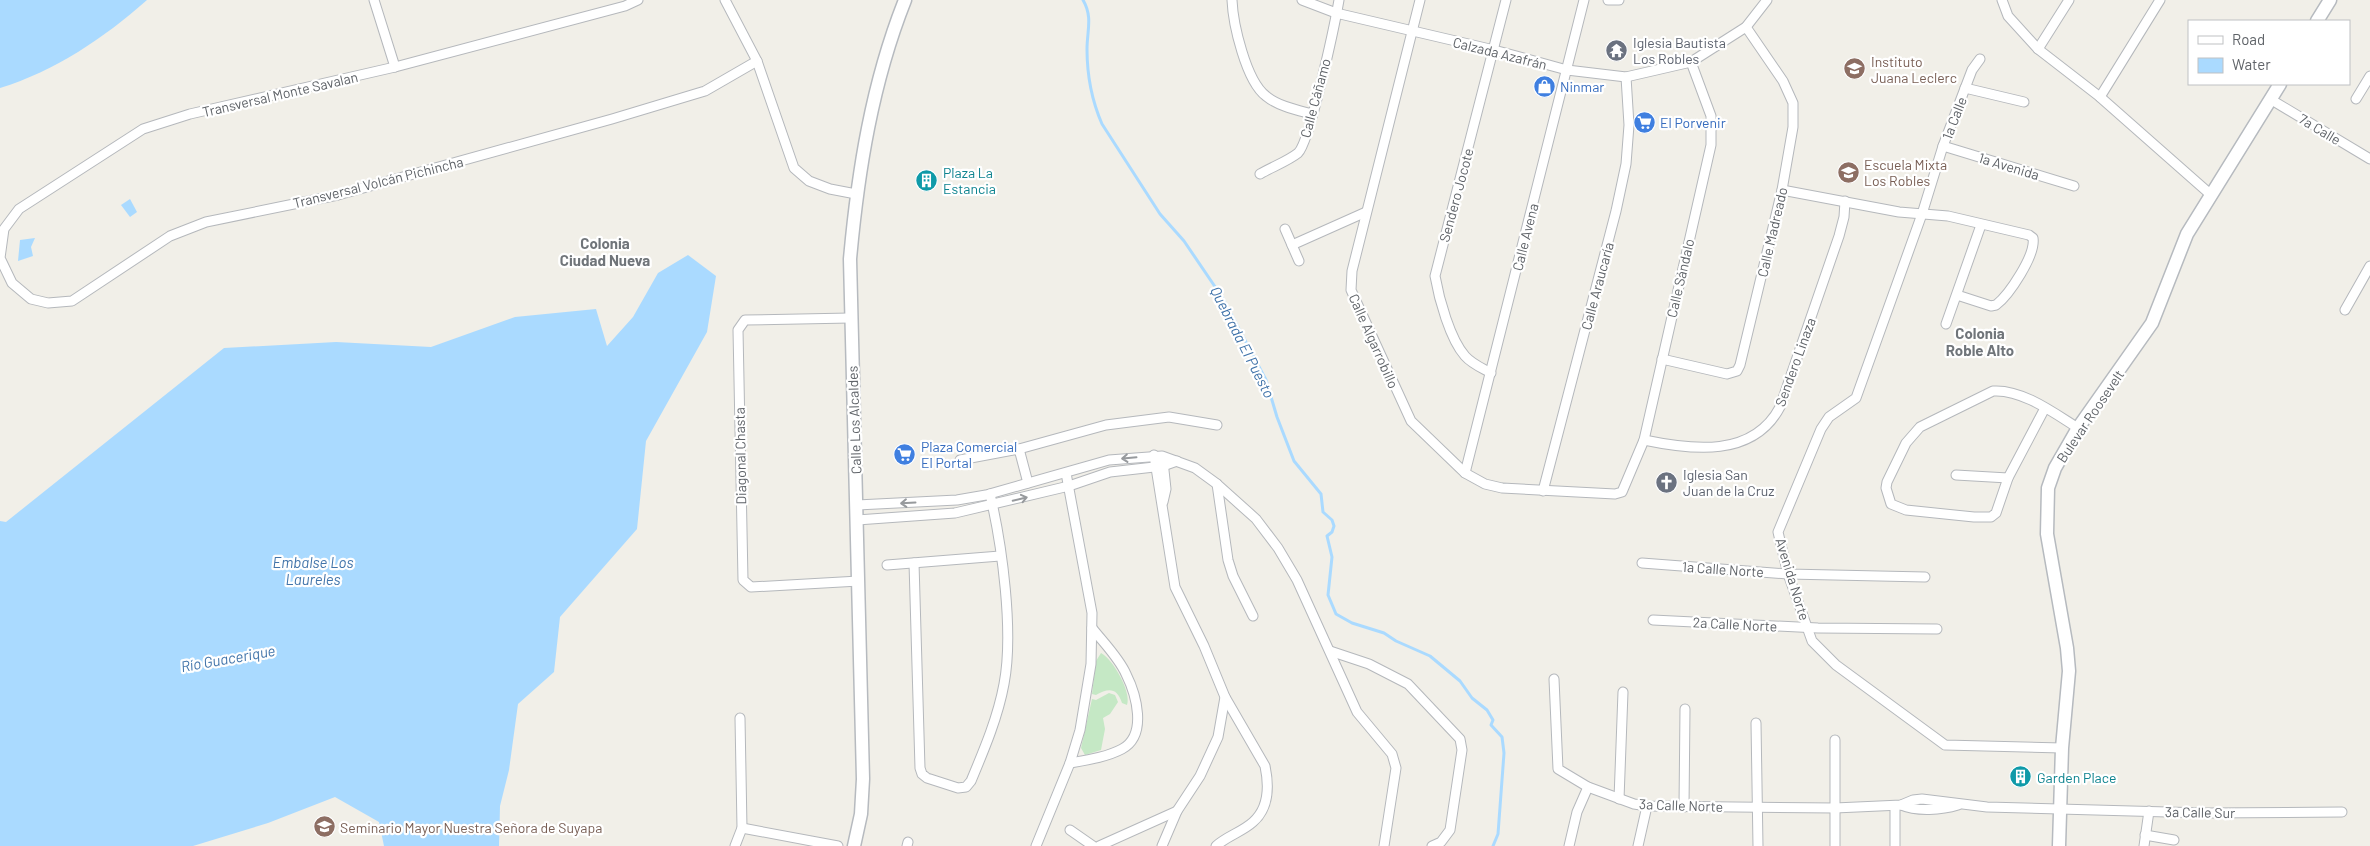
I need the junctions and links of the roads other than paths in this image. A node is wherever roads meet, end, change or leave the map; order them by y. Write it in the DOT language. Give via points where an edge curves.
graph roads {
  1 [pos="374,0"];
  2 [pos="638,0"];
  3 [pos="725,0"];
  4 [pos="905,0"];
  5 [pos="1232,0"];
  6 [pos="1302,0"];
  7 [pos="1339,0"];
  8 [pos="1420,0"];
  9 [pos="1506,0"];
  10 [pos="1584,0"];
  11 [pos="1608,0"];
  12 [pos="1619,0"];
  13 [pos="1767,0"];
  14 [pos="2002,0"];
  15 [pos="2069,0"];
  16 [pos="2160,0"];
  17 [pos="2330,0"];
  18 [pos="1336,13"];
  19 [pos="2318,20"];
  20 [pos="1746,27"];
  21 [pos="1413,31"];
  22 [pos="2038,49"];
  23 [pos="1494,50"];
  24 [pos="1980,59"];
  25 [pos="757,61"];
  26 [pos="1691,62"];
  27 [pos="395,67"];
  28 [pos="1567,70"];
  29 [pos="2370,76"];
  30 [pos="1626,77"];
  31 [pos="2279,85"];
  32 [pos="1965,88"];
  33 [pos="2100,97"];
  34 [pos="2270,99"];
  35 [pos="2356,99"];
  36 [pos="2024,102"];
  37 [pos="1312,114"];
  38 [pos="1943,146"];
  39 [pos="2370,160"];
  40 [pos="1260,174"];
  41 [pos="2074,186"];
  42 [pos="1782,190"];
  43 [pos="856,194"];
  44 [pos="2210,194"];
  45 [pos="1844,202"];
  46 [pos="1923,211"];
  47 [pos="1366,212"];
  48 [pos="1981,225"];
  49 [pos="1285,229"];
  50 [pos="1292,245"];
  51 [pos="1299,261"];
  52 [pos="2370,266"];
  53 [pos="12,282"];
  54 [pos="1957,295"];
  55 [pos="2345,310"];
  56 [pos="850,318"];
  57 [pos="1946,324"];
  58 [pos="1662,359"];
  59 [pos="1491,373"];
  60 [pos="2044,408"];
  61 [pos="1217,425"];
  62 [pos="2078,428"];
  63 [pos="1644,440"];
  64 [pos="1019,449"];
  65 [pos="960,460"];
  66 [pos="1158,461"];
  67 [pos="1066,473"];
  68 [pos="1465,473"];
  69 [pos="1956,474"];
  70 [pos="2008,478"];
  71 [pos="1028,483"];
  72 [pos="1217,484"];
  73 [pos="1069,486"];
  74 [pos="1543,491"];
  75 [pos="1622,492"];
  76 [pos="990,494"];
  77 [pos="856,505"];
  78 [pos="992,505"];
  79 [pos="857,520"];
  80 [pos="1000,556"];
  81 [pos="914,563"];
  82 [pos="1642,563"];
  83 [pos="887,565"];
  84 [pos="1788,574"];
  85 [pos="1925,577"];
  86 [pos="859,580"];
  87 [pos="1253,616"];
  88 [pos="1653,620"];
  89 [pos="1092,628"];
  90 [pos="1807,628"];
  91 [pos="1936,629"];
  92 [pos="1330,651"];
  93 [pos="1554,679"];
  94 [pos="1623,692"];
  95 [pos="1225,697"];
  96 [pos="1685,709"];
  97 [pos="740,718"];
  98 [pos="1756,723"];
  99 [pos="1835,740"];
  100 [pos="2062,748"];
  101 [pos="1070,762"];
  102 [pos="1588,787"];
  103 [pos="1619,798"];
  104 [pos="1647,806"];
  105 [pos="1898,806"];
  106 [pos="1684,807"];
  107 [pos="1757,807"];
  108 [pos="1835,808"];
  109 [pos="2059,808"];
  110 [pos="1177,811"];
  111 [pos="2149,811"];
  112 [pos="2342,812"];
  113 [pos="742,828"];
  114 [pos="1070,830"];
  115 [pos="2145,835"];
  116 [pos="2174,840"];
  117 [pos="735,846"];
  118 [pos="838,846"];
  119 [pos="854,846"];
  120 [pos="1036,846"];
  121 [pos="1093,846"];
  122 [pos="1099,846"];
  123 [pos="1162,846"];
  124 [pos="1216,846"];
  125 [pos="1384,846"];
  126 [pos="1432,846"];
  127 [pos="1569,846"];
  128 [pos="1638,846"];
  129 [pos="1758,846"];
  130 [pos="1835,846"];
  131 [pos="1895,846"];
  132 [pos="2058,846"];
  133 [pos="2144,846"];
  1 -- 27 [label="street"];
  2 -- 27 [label="street, Transversal Monte Savalan"];
  3 -- 25 [label="street"];
  4 -- 43 [label="main road, Calle Los Alcaldes" via="878,81"];
  5 -- 37 [label="street" via="1233,17 1256,85 1266,96"];
  6 -- 18 [label="street, Calzada Azafrán"];
  7 -- 18 [label="street, Calle Cáñamo"];
  8 -- 21 [label="street, Calle Algarrobillo"];
  9 -- 23 [label="street, Sendero Jocote"];
  10 -- 28 [label="street, Calle Avena"];
  11 -- 12 [label="street"];
  13 -- 20 [label="street, Calzada Azafrán"];
  14 -- 22 [label="street" via="2008,16"];
  15 -- 22 [label="street"];
  16 -- 33 [label="street"];
  17 -- 19 [label="main road"];
  18 -- 21 [label="street, Calzada Azafrán"];
  18 -- 37 [label="street, Calle Cáñamo"];
  20 -- 26 [label="street, Calzada Azafrán"];
  20 -- 42 [label="street, Calle Madreado" via="1783,81 1793,103 1793,127"];
  21 -- 23 [label="street, Calzada Azafrán"];
  21 -- 47 [label="street, Calle Algarrobillo"];
  22 -- 33 [label="street"];
  23 -- 28 [label="street, Calzada Azafrán"];
  23 -- 59 [label="street, Sendero Jocote" via="1435,276 1458,345 1465,356"];
  24 -- 32 [label="street, 1a Calle"];
  25 -- 43 [label="street" via="794,168 809,181"];
  25 -- 53 [label="street, Transversal Volcán Pichincha" via="705,91 612,119 338,195 206,222 170,236 72,301 48,303 31,299"];
  26 -- 30 [label="street, Calzada Azafrán"];
  26 -- 58 [label="street, Calle Sándalo" via="1711,116 1711,145"];
  27 -- 53 [label="street, Transversal Monte Savalan" via="190,114 143,130 19,209 4,229 0,258"];
  28 -- 30 [label="street, Calzada Azafrán"];
  28 -- 59 [label="street, Calle Avena"];
  29 -- 35 [label="street"];
  30 -- 74 [label="street, Calle Araucaría" via="1629,125 1624,173"];
  31 -- 34 [label="main road, Bulevar Roosevelt"];
  32 -- 36 [label="street"];
  32 -- 38 [label="street, 1a Calle"];
  33 -- 44 [label="street"];
  34 -- 39 [label="street, 7a Calle"];
  34 -- 44 [label="main road, Bulevar Roosevelt"];
  37 -- 40 [label="street, Calle Cáñamo" via="1302,147 1297,153"];
  38 -- 41 [label="street, 1a Avenida"];
  38 -- 46 [label="street, 1a Calle"];
  42 -- 45 [label="street"];
  42 -- 58 [label="street, Calle Madreado" via="1737,371 1727,374"];
  43 -- 56 [label="main road, Calle Los Alcaldes" via="850,260"];
  44 -- 62 [label="main road, Bulevar Roosevelt" via="2186,234 2152,324"];
  45 -- 46 [label="street"];
  45 -- 63 [label="street, Sendero Linaza" via="1840,236 1772,422 1761,432 1721,446 1685,447"];
  46 -- 48 [label="street"];
  46 -- 84 [label="street, Avenida Norte" via="1856,398 1824,422 1780,523 1780,540"];
  47 -- 50 [label="street"];
  47 -- 68 [label="street, Calle Algarrobillo" via="1350,281 1358,309 1411,422"];
  48 -- 54 [label="street"];
  48 -- 54 [label="street" via="2029,235 2033,238 2034,248 1996,305"];
  49 -- 50 [label="street"];
  50 -- 51 [label="street"];
  52 -- 55 [label="street"];
  54 -- 57 [label="street"];
  56 -- 77 [label="main road, Calle Los Alcaldes"];
  56 -- 86 [label="street, Diagonal Chasta" via="745,320 738,330 743,580 751,587"];
  58 -- 63 [label="street, Calle Sándalo"];
  59 -- 68 [label="street, Calle Avena"];
  60 -- 62 [label="street"];
  60 -- 70 [label="street"];
  60 -- 70 [label="street" via="2004,390 1992,391 1920,427 1906,443 1886,488 1891,504 1906,510 1991,517 1996,513"];
  61 -- 64 [label="street" via="1169,417 1142,420 1106,425"];
  62 -- 100 [label="main road, Bulevar Roosevelt" via="2055,468 2048,488 2046,511 2050,558 2067,648 2068,692"];
  63 -- 75 [label="street, Calle Sándalo"];
  64 -- 65 [label="street"];
  64 -- 71 [label="street"];
  66 -- 67 [label="street, one-way" via="1109,460"];
  66 -- 72 [label="street" via="1177,461 1195,468"];
  66 -- 73 [label="street"];
  66 -- 95 [label="street" via="1158,490 1163,502 1175,587"];
  67 -- 71 [label="street"];
  67 -- 73 [label="street"];
  68 -- 74 [label="street, Calle Algarrobillo" via="1485,484 1502,488"];
  69 -- 70 [label="street"];
  71 -- 76 [label="street"];
  72 -- 87 [label="street" via="1228,560"];
  72 -- 92 [label="street" via="1256,520 1278,548 1297,580"];
  78 -- 73 [label="street, one-way"];
  73 -- 89 [label="street"];
  74 -- 75 [label="street, Calle Algarrobillo"];
  76 -- 77 [label="street, one-way" via="957,500"];
  76 -- 78 [label="street"];
  77 -- 79 [label="main road, Calle Los Alcaldes"];
  78 -- 79 [label="street" via="956,513"];
  78 -- 80 [label="street"];
  79 -- 86 [label="main road, Calle Los Alcaldes"];
  80 -- 81 [label="street"];
  80 -- 81 [label="street" via="1008,652 1004,684 991,730 971,781 966,787 958,788 927,778 920,768"];
  81 -- 83 [label="street"];
  82 -- 84 [label="street, 1a Calle Norte"];
  84 -- 85 [label="street, 1a Calle Norte"];
  84 -- 90 [label="street, Avenida Norte"];
  86 -- 119 [label="main road, Calle Los Alcaldes" via="863,779 861,814"];
  88 -- 90 [label="street, 2a Calle Norte"];
  89 -- 101 [label="street" via="1080,730"];
  89 -- 101 [label="street" via="1126,673 1136,706 1137,726 1124,748"];
  90 -- 91 [label="street, 2a Calle Norte"];
  90 -- 100 [label="street, Avenida Norte" via="1819,651 1945,745"];
  92 -- 125 [label="street" via="1358,712 1395,761"];
  92 -- 126 [label="street" via="1370,664 1408,684 1460,739 1462,750 1450,830 1441,842"];
  93 -- 102 [label="street, 3a Calle Norte" via="1558,769"];
  94 -- 103 [label="street"];
  95 -- 110 [label="street" via="1218,737 1200,776"];
  95 -- 124 [label="street" via="1265,766 1266,800 1253,822"];
  96 -- 106 [label="street"];
  97 -- 113 [label="street"];
  98 -- 107 [label="street"];
  99 -- 108 [label="street"];
  100 -- 109 [label="main road, Bulevar Roosevelt"];
  101 -- 120 [label="street"];
  102 -- 103 [label="street, 3a Calle Norte"];
  102 -- 127 [label="street" via="1577,812"];
  103 -- 104 [label="street, 3a Calle Norte"];
  104 -- 106 [label="street, 3a Calle Norte"];
  104 -- 128 [label="street"];
  105 -- 108 [label="street, 3a Calle Norte"];
  105 -- 109 [label="street, 3a Calle Norte" via="1910,809 1958,805"];
  105 -- 131 [label="street"];
  106 -- 107 [label="street, 3a Calle Norte"];
  107 -- 108 [label="street, 3a Calle Norte"];
  107 -- 129 [label="street"];
  108 -- 130 [label="street"];
  109 -- 111 [label="street, 3a Calle Sur"];
  109 -- 132 [label="main road, Bulevar Roosevelt"];
  110 -- 122 [label="street"];
  110 -- 123 [label="street"];
  111 -- 112 [label="street, 3a Calle Sur"];
  111 -- 115 [label="street"];
  113 -- 117 [label="street"];
  113 -- 118 [label="street"];
  114 -- 121 [label="street"];
  115 -- 116 [label="street"];
  115 -- 133 [label="street"];
}
